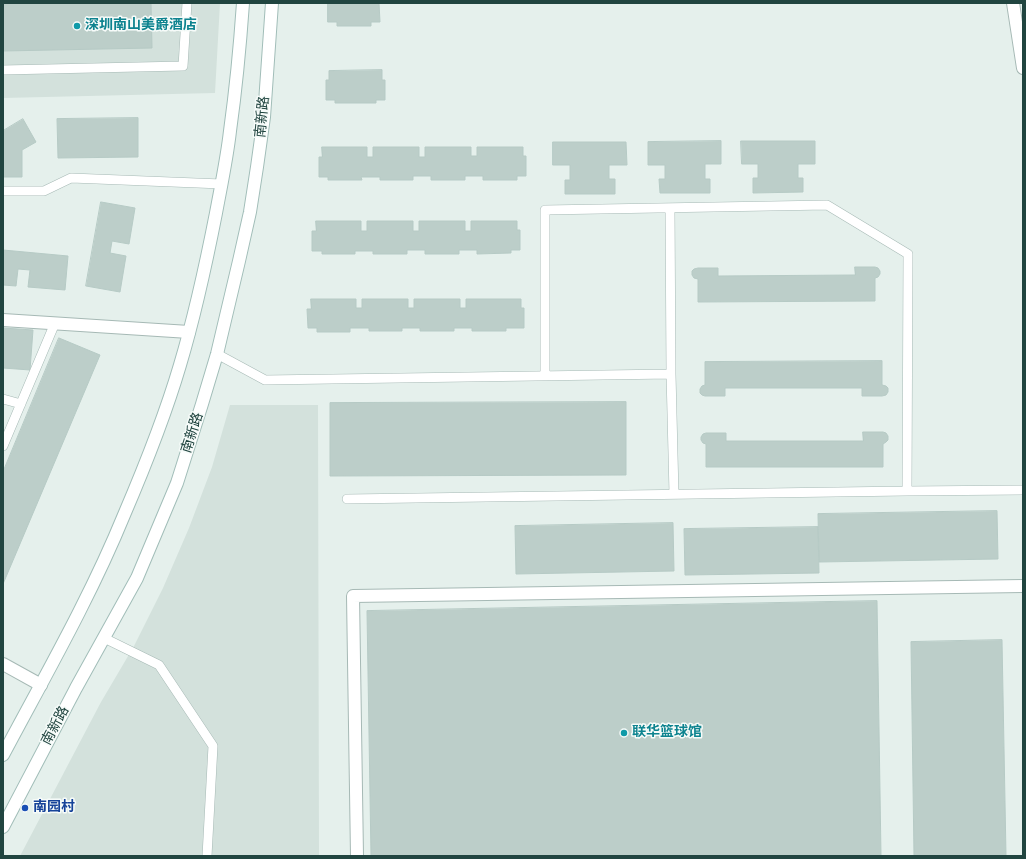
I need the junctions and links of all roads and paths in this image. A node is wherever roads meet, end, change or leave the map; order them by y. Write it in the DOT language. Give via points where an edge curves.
graph roads {
  1 [pos="187,3"];
  2 [pos="242,3"];
  3 [pos="272,3"];
  4 [pos="1013,3"];
  5 [pos="1023,68"];
  6 [pos="3,70"];
  7 [pos="222,184"];
  8 [pos="3,192"];
  9 [pos="670,208"];
  10 [pos="3,320"];
  11 [pos="55,323"];
  12 [pos="189,332"];
  13 [pos="217,354"];
  14 [pos="671,374"];
  15 [pos="545,376"];
  16 [pos="3,400"];
  17 [pos="21,404"];
  18 [pos="3,446"];
  19 [pos="1023,490"];
  20 [pos="907,491"];
  21 [pos="674,494"];
  22 [pos="347,499"];
  23 [pos="1023,586"];
  24 [pos="104,638"];
  25 [pos="3,664"];
  26 [pos="41,685"];
  27 [pos="3,754"];
  28 [pos="3,827"];
  29 [pos="207,856"];
  30 [pos="357,856"];
  1 -- 6 [label="lane" via="183,66"];
  2 -- 7 [label="main road" via="234,101"];
  3 -- 13 [label="main road, 南新路" via="264,109 250,212"];
  4 -- 5 [label="main road"];
  7 -- 8 [label="lane" via="71,178 44,191"];
  7 -- 12 [label="main road"];
  9 -- 14 [label="lane"];
  9 -- 15 [label="lane" via="545,210"];
  9 -- 20 [label="lane" via="827,205 908,254"];
  10 -- 11 [label="main road"];
  11 -- 12 [label="main road"];
  11 -- 17 [label="lane"];
  12 -- 26 [label="main road" via="168,403 124,516 70,632"];
  13 -- 15 [label="lane" via="265,380"];
  13 -- 24 [label="main road, 南新路" via="177,483 137,578"];
  14 -- 15 [label="lane"];
  14 -- 21 [label="lane"];
  16 -- 17 [label="lane"];
  17 -- 18 [label="lane"];
  19 -- 20 [label="lane"];
  20 -- 21 [label="lane"];
  21 -- 22 [label="lane"];
  23 -- 30 [label="main road" via="352,596"];
  24 -- 28 [label="main road, 南新路"];
  24 -- 29 [label="lane" via="159,665 213,746"];
  25 -- 26 [label="main road"];
  26 -- 27 [label="main road"];
}
